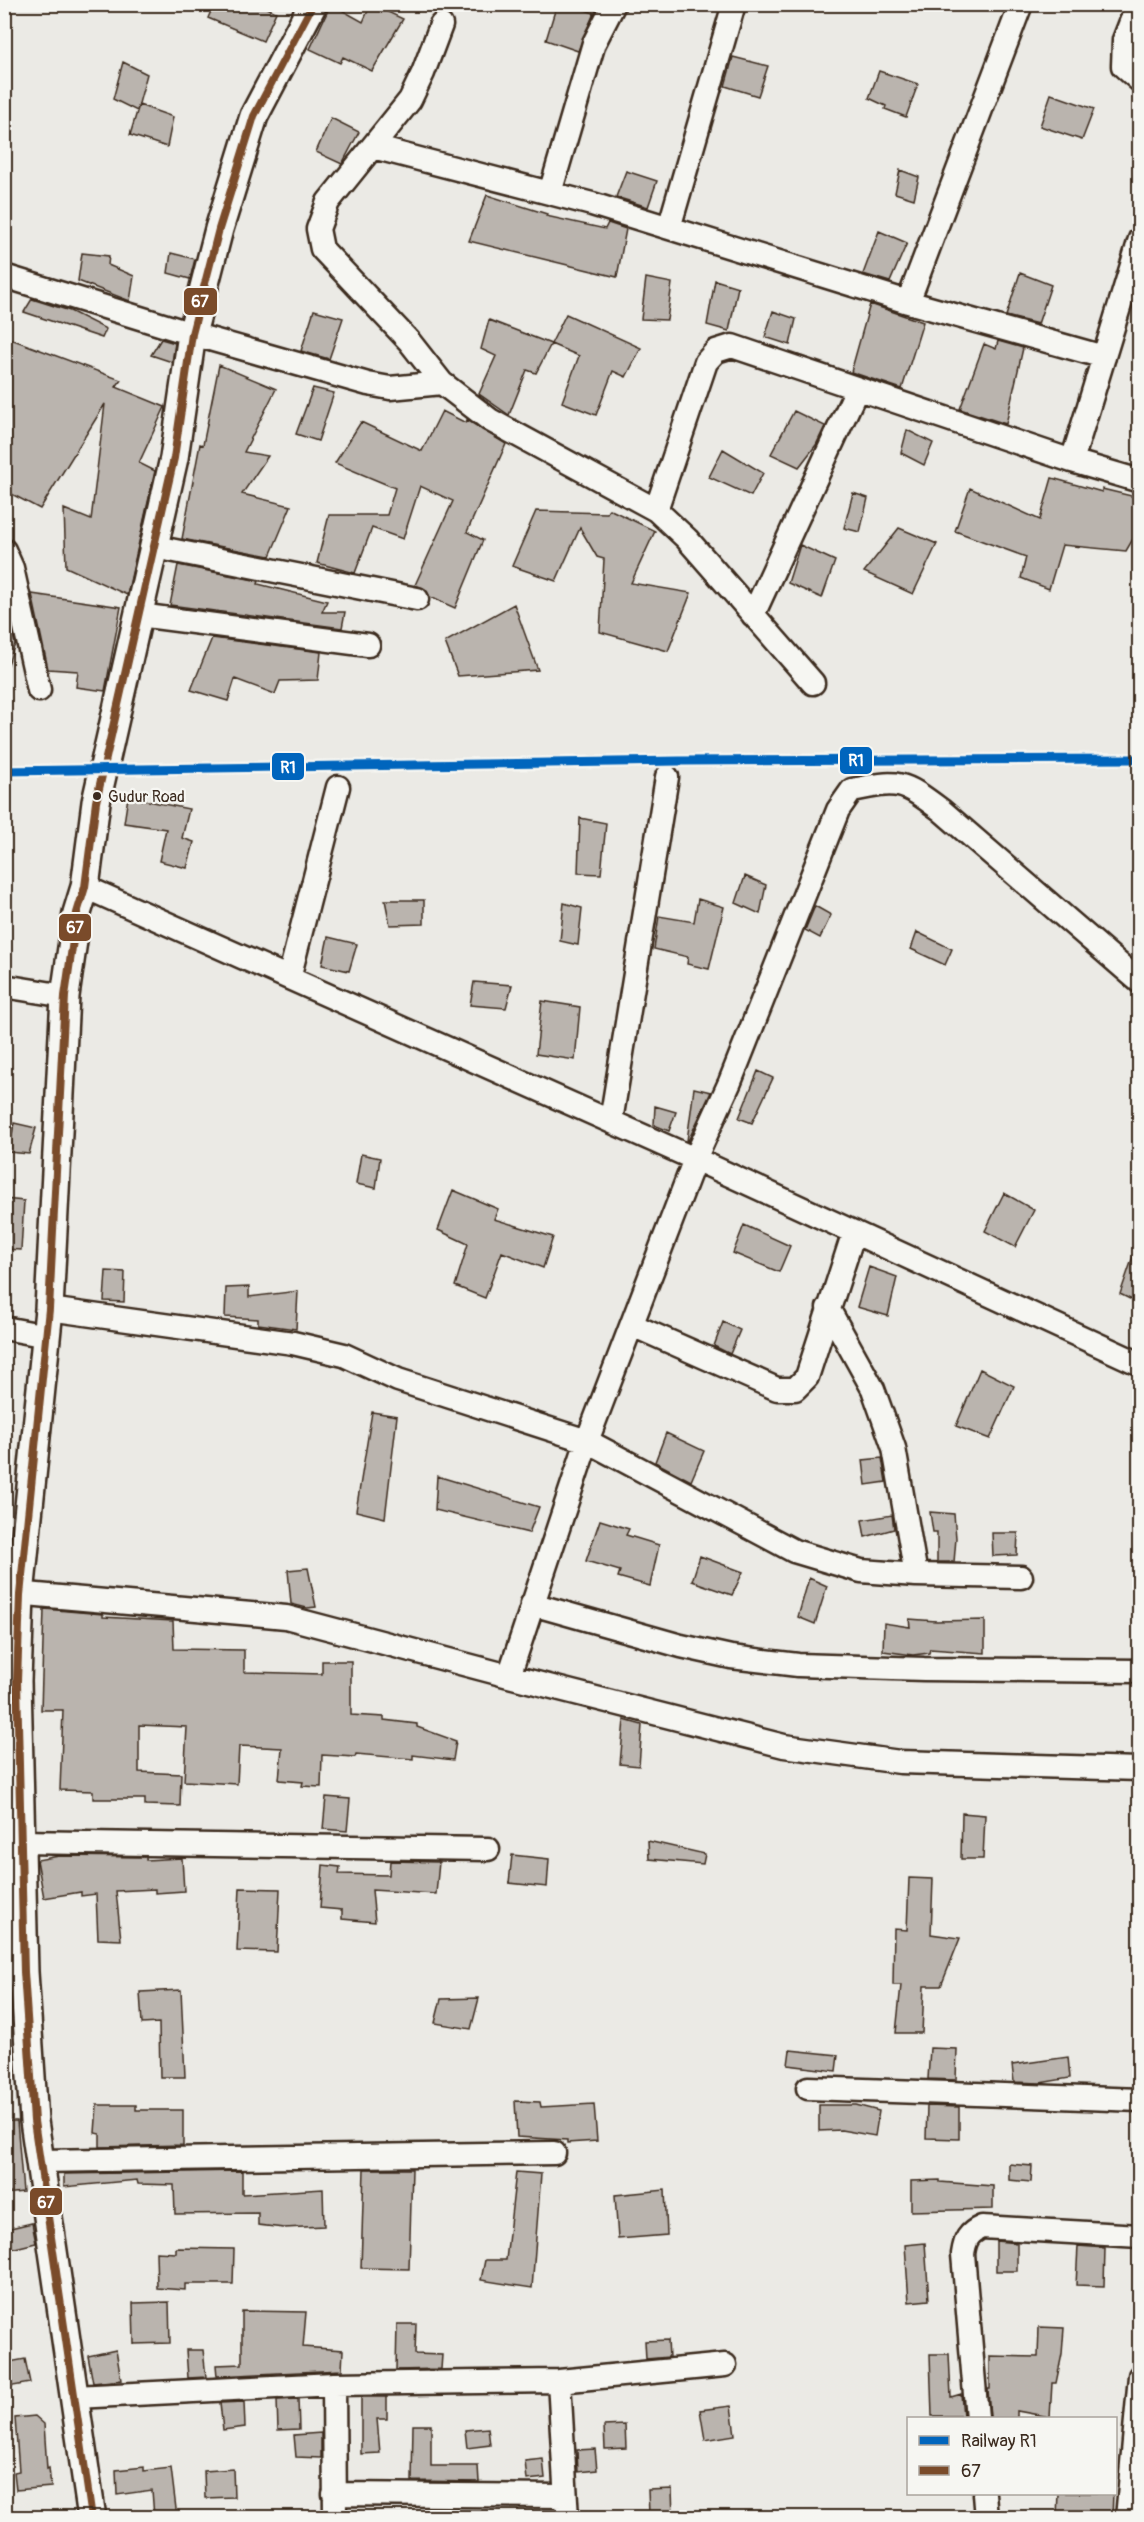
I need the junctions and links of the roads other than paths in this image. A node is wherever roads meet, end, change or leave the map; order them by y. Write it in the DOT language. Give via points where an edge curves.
graph roads {
  1 [pos="313,4"];
  2 [pos="614,4"];
  3 [pos="734,4"];
  4 [pos="1021,4"];
  5 [pos="1137,4"];
  6 [pos="441,25"];
  7 [pos="1140,81"];
  8 [pos="373,147"];
  9 [pos="550,193"];
  10 [pos="669,228"];
  11 [pos="1140,239"];
  12 [pos="4,276"];
  13 [pos="908,302"];
  14 [pos="192,334"];
  15 [pos="1104,357"];
  16 [pos="442,382"];
  17 [pos="857,388"];
  18 [pos="1072,461"];
  19 [pos="1140,481"];
  20 [pos="656,510"];
  21 [pos="155,547"];
  22 [pos="4,550"];
  23 [pos="417,599"];
  24 [pos="140,615"];
  25 [pos="753,615"];
  26 [pos="368,645"];
  27 [pos="813,683"];
  28 [pos="39,690"];
  29 [pos="667,777"];
  30 [pos="338,787"];
  31 [pos="85,888"];
  32 [pos="289,978"];
  33 [pos="1140,982"];
  34 [pos="4,986"];
  35 [pos="65,996"];
  36 [pos="610,1121"];
  37 [pos="695,1159"];
  38 [pos="854,1232"];
  39 [pos="828,1308"];
  40 [pos="48,1322"];
  41 [pos="632,1325"];
  42 [pos="4,1328"];
  43 [pos="1140,1364"];
  44 [pos="587,1441"];
  45 [pos="916,1575"];
  46 [pos="1021,1577"];
  47 [pos="12,1594"];
  48 [pos="532,1604"];
  49 [pos="1140,1671"];
  50 [pos="509,1676"];
  51 [pos="1140,1769"];
  52 [pos="20,1842"];
  53 [pos="488,1850"];
  54 [pos="14,1972"];
  55 [pos="808,2088"];
  56 [pos="1140,2100"];
  57 [pos="554,2153"];
  58 [pos="39,2161"];
  59 [pos="1140,2236"];
  60 [pos="725,2365"];
  61 [pos="1140,2376"];
  62 [pos="560,2381"];
  63 [pos="334,2384"];
  64 [pos="75,2397"];
  65 [pos="978,2417"];
  66 [pos="334,2494"];
  67 [pos="984,2495"];
  68 [pos="566,2507"];
  69 [pos="92,2517"];
  70 [pos="335,2517"];
  71 [pos="986,2517"];
  72 [pos="1127,2517"];
  1 -- 14 [label="street" via="254,116"];
  2 -- 9 [label="street" via="594,43"];
  3 -- 10 [label="street"];
  4 -- 13 [label="street"];
  5 -- 7 [label="street" via="1125,40 1123,66"];
  6 -- 8 [label="street" via="410,100"];
  8 -- 9 [label="street"];
  8 -- 16 [label="street" via="328,202 318,229 322,249"];
  9 -- 10 [label="street"];
  10 -- 13 [label="street"];
  11 -- 15 [label="street"];
  12 -- 14 [label="street"];
  13 -- 15 [label="street"];
  14 -- 16 [label="street" via="368,384 390,388"];
  14 -- 21 [label="street" via="174,458"];
  15 -- 18 [label="street"];
  16 -- 20 [label="street" via="490,420"];
  17 -- 18 [label="street"];
  17 -- 20 [label="street" via="732,346 716,351 706,362"];
  17 -- 25 [label="street"];
  18 -- 19 [label="street"];
  20 -- 25 [label="street" via="687,539"];
  21 -- 23 [label="street"];
  21 -- 24 [label="street"];
  22 -- 28 [label="street" via="12,568"];
  24 -- 26 [label="street"];
  24 -- 31 [label="street" via="96,802"];
  25 -- 27 [label="street"];
  29 -- 36 [label="street"];
  30 -- 32 [label="street"];
  31 -- 32 [label="street"];
  31 -- 35 [label="street" via="77,913"];
  32 -- 36 [label="street"];
  33 -- 37 [label="street" via="908,786 885,783 852,790 838,810 730,1082"];
  34 -- 35 [label="street"];
  35 -- 40 [label="street"];
  36 -- 37 [label="street"];
  37 -- 38 [label="street"];
  37 -- 41 [label="street"];
  38 -- 39 [label="street"];
  38 -- 43 [label="street"];
  39 -- 41 [label="street" via="807,1377 795,1389 777,1389"];
  39 -- 45 [label="street" via="873,1389 894,1448"];
  40 -- 42 [label="street"];
  40 -- 44 [label="street" via="293,1343 344,1355 398,1380"];
  40 -- 47 [label="street"];
  41 -- 44 [label="street"];
  44 -- 45 [label="street" via="794,1551 861,1571"];
  44 -- 48 [label="street"];
  45 -- 46 [label="street"];
  47 -- 50 [label="street" via="286,1617"];
  47 -- 52 [label="street"];
  48 -- 49 [label="street" via="681,1646 798,1665"];
  48 -- 50 [label="street"];
  50 -- 51 [label="street" via="784,1746 900,1762"];
  52 -- 53 [label="street"];
  52 -- 54 [label="street"];
  54 -- 58 [label="street"];
  55 -- 56 [label="street"];
  57 -- 58 [label="street"];
  58 -- 64 [label="street"];
  59 -- 65 [label="street" via="982,2227 970,2232 963,2254"];
  60 -- 62 [label="street"];
  61 -- 72 [label="street"];
  62 -- 63 [label="street"];
  62 -- 68 [label="street"];
  63 -- 64 [label="street"];
  63 -- 66 [label="street"];
  64 -- 69 [label="street"];
  66 -- 68 [label="street"];
  66 -- 70 [label="street"];
  67 -- 71 [label="street"];
}
